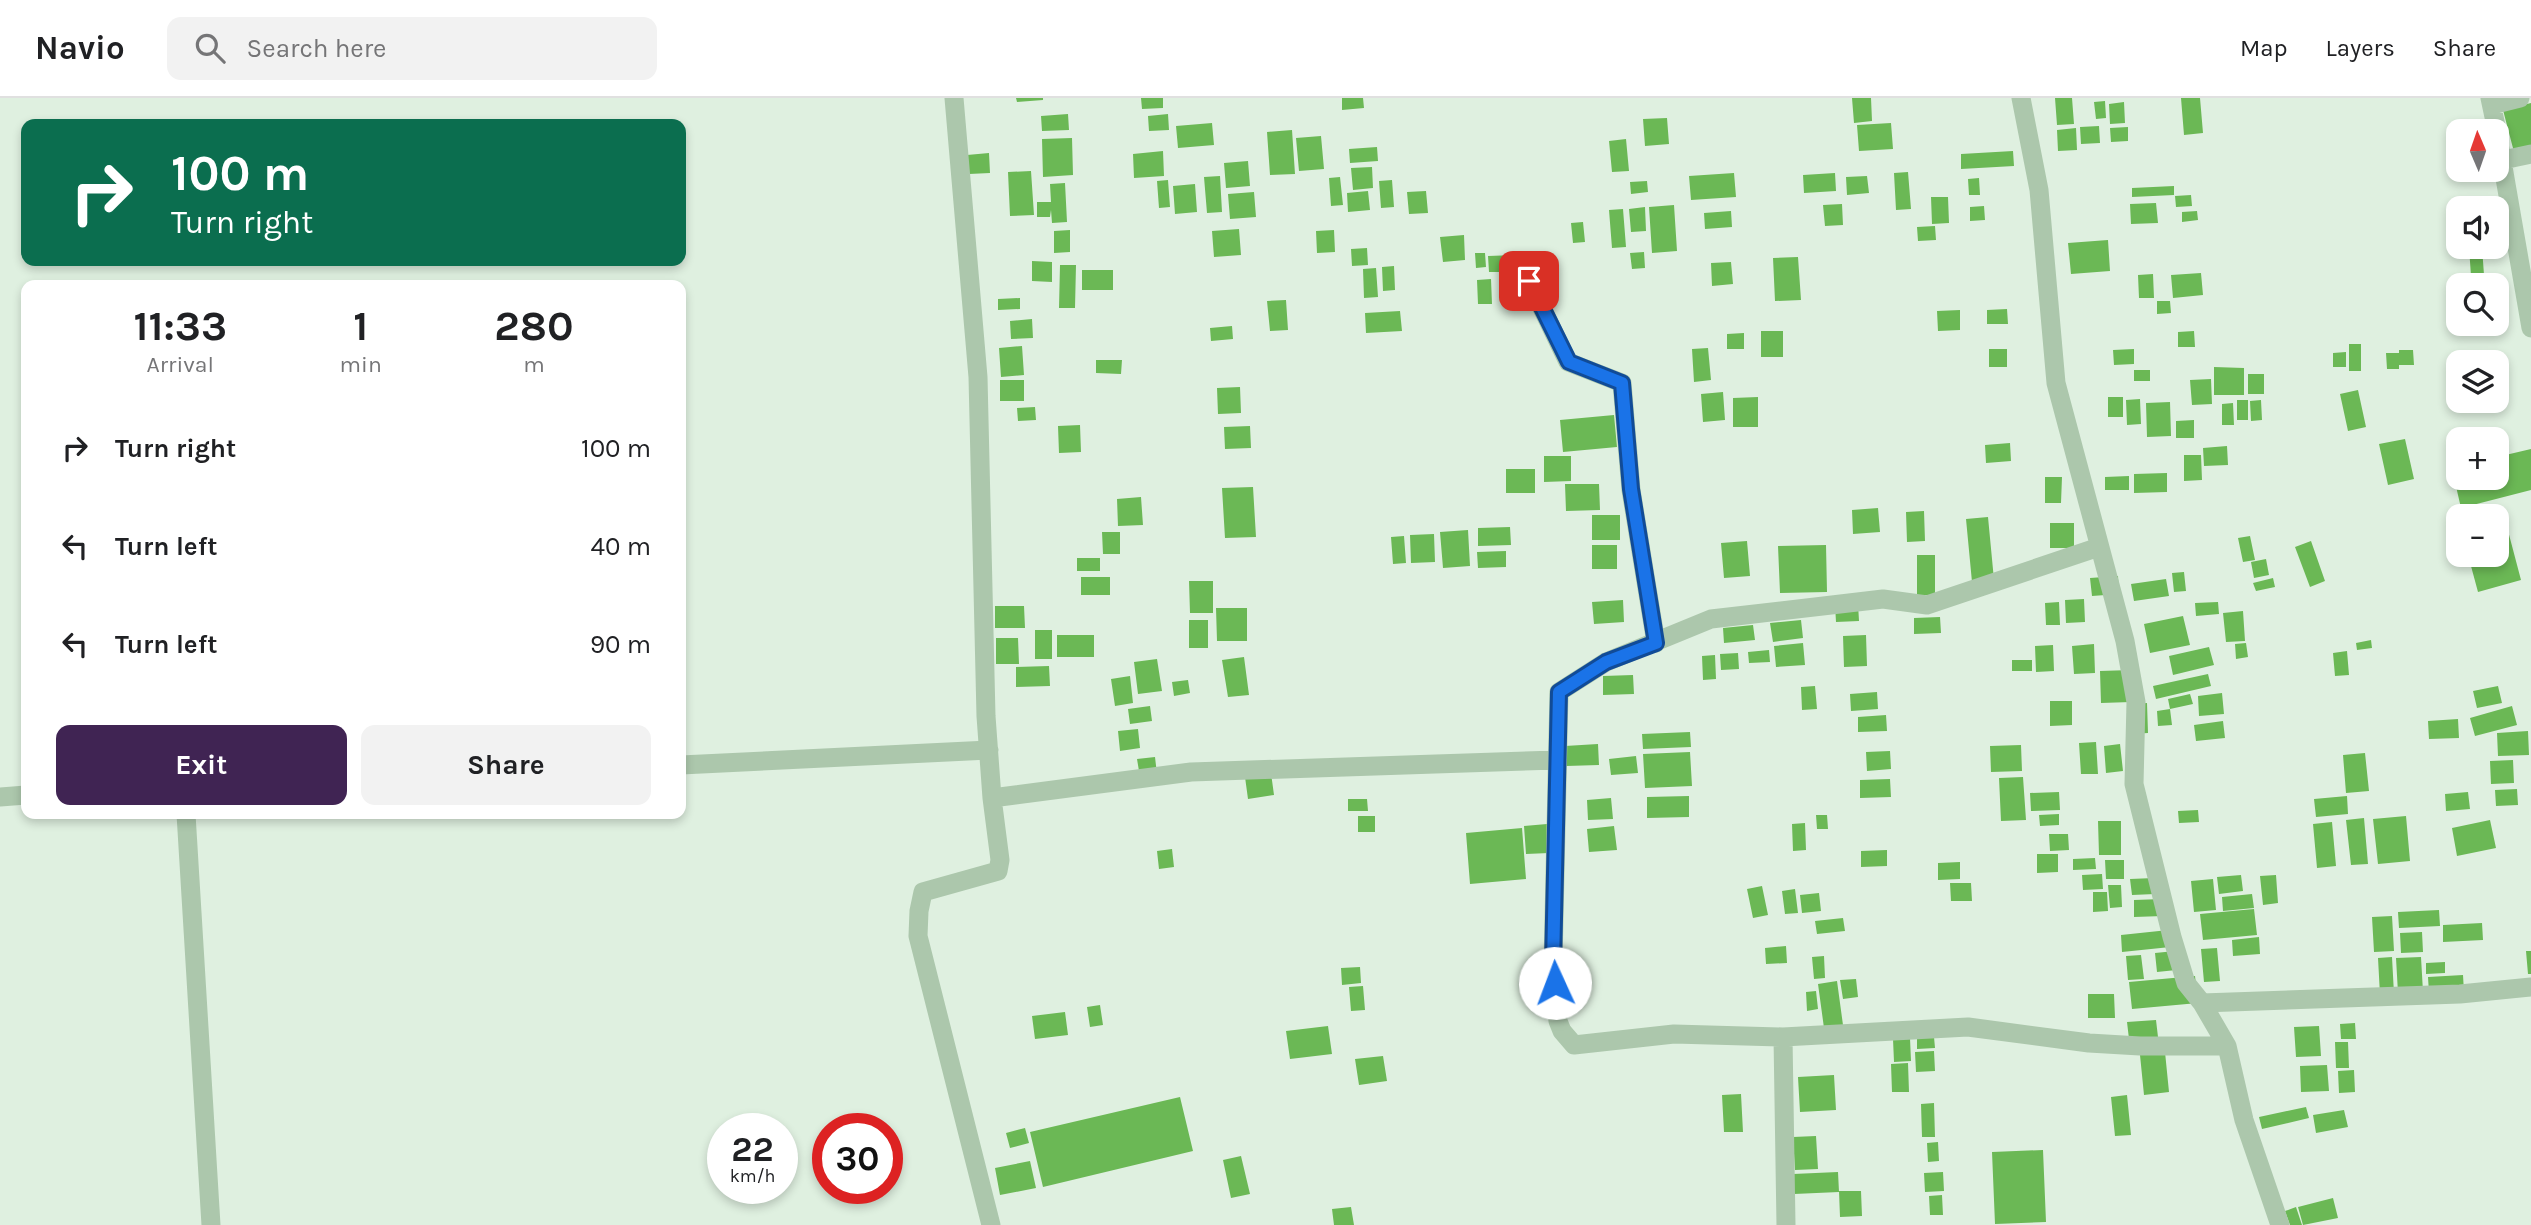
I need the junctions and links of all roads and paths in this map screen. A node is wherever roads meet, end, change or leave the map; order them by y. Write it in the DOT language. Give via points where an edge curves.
graph roads {
  1 [pos="954,98"];
  2 [pos="2021,98"];
  3 [pos="2520,98"];
  4 [pos="2491,102"];
  5 [pos="2531,153"];
  6 [pos="2510,158"];
  7 [pos="2507,182"];
  8 [pos="1529,281"];
  9 [pos="2531,328"];
  10 [pos="2099,547"];
  11 [pos="1656,643"];
  12 [pos="989,750"];
  13 [pos="1557,760"];
  14 [pos="686,765"];
  15 [pos="21,795"];
  16 [pos="0,797"];
  17 [pos="992,798"];
  18 [pos="186,819"];
  19 [pos="2531,987"];
  20 [pos="2202,1003"];
  21 [pos="1783,1037"];
  22 [pos="2227,1046"];
  23 [pos="211,1225"];
  24 [pos="990,1225"];
  25 [pos="1786,1225"];
  26 [pos="2280,1225"];
  1 -- 12 [label="street" via="978,377"];
  2 -- 10 [label="street" via="2039,190 2056,383"];
  3 -- 4 [label="street"];
  5 -- 6 [label="street"];
  7 -- 9 [label="street"];
  8 -- 11 [label="street" via="1569,362 1622,383 1631,489"];
  10 -- 11 [label="street" via="1927,605 1883,599 1773,610 1711,619"];
  10 -- 20 [label="street" via="2136,702 2134,783 2186,983"];
  11 -- 13 [label="street" via="1606,662 1559,692"];
  12 -- 14 [label="street"];
  12 -- 17 [label="street"];
  13 -- 17 [label="street" via="1191,772"];
  13 -- 21 [label="street" via="1553,964 1562,1031 1574,1045 1674,1034"];
  15 -- 16 [label="street"];
  17 -- 24 [label="street" via="998,871 923,892 918,936"];
  18 -- 23 [label="street"];
  19 -- 20 [label="street"];
  20 -- 22 [label="street"];
  21 -- 22 [label="street" via="1968,1027 2089,1043"];
  21 -- 25 [label="street"];
  22 -- 26 [label="street" via="2244,1120"];
}
